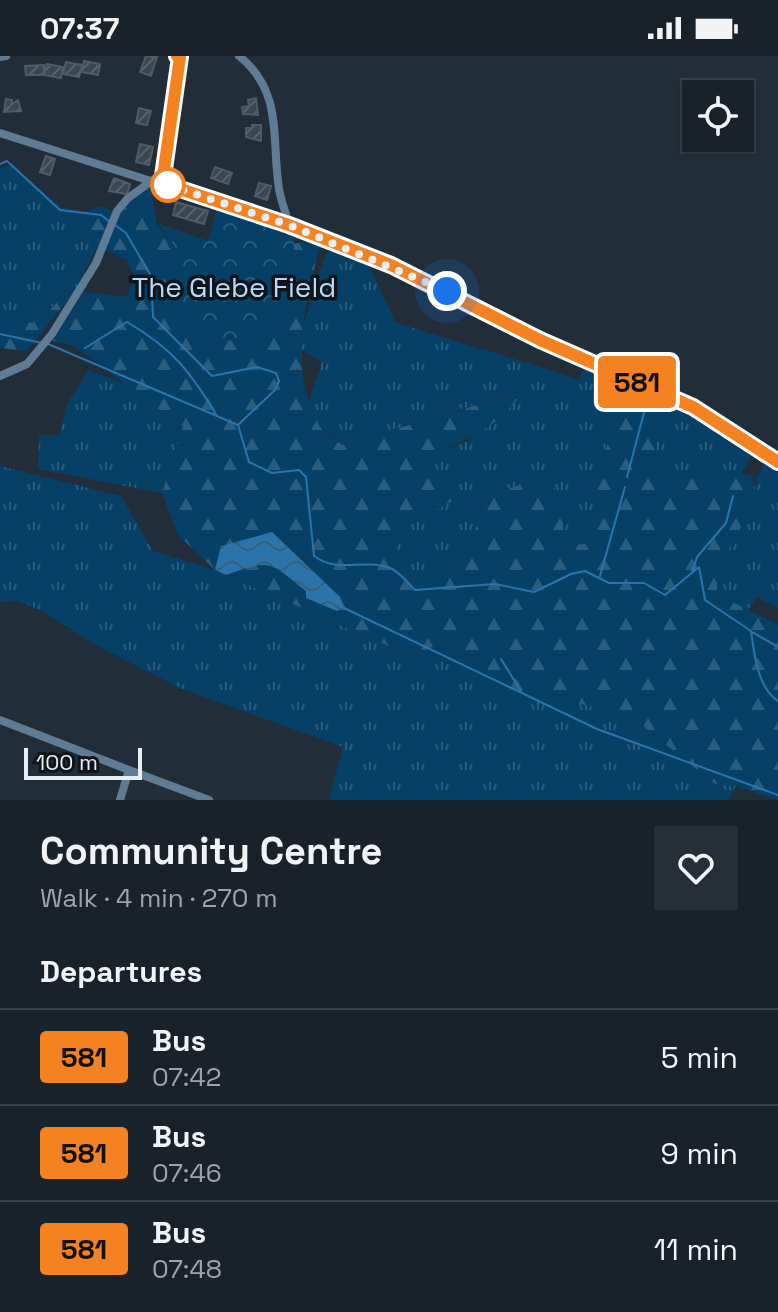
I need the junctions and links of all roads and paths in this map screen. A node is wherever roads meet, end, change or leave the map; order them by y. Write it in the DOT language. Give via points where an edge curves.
graph roads {
  1 [pos="6,56"];
  2 [pos="179,56"];
  3 [pos="239,56"];
  4 [pos="0,57"];
  5 [pos="0,133"];
  6 [pos="157,182"];
  7 [pos="289,225"];
  8 [pos="0,376"];
  9 [pos="778,461"];
  10 [pos="0,720"];
  11 [pos="129,770"];
  12 [pos="120,800"];
  13 [pos="209,800"];
  1 -- 4 [label="street"];
  2 -- 6 [label="street"];
  3 -- 7 [label="street" via="265,85 275,115 279,188"];
  5 -- 6 [label="street"];
  6 -- 7 [label="street"];
  6 -- 8 [label="street" via="128,198 117,211 96,263 35,356"];
  7 -- 9 [label="street" via="391,265 540,340 693,407"];
  10 -- 11 [label="street"];
  11 -- 12 [label="street"];
  11 -- 13 [label="street"];
}
